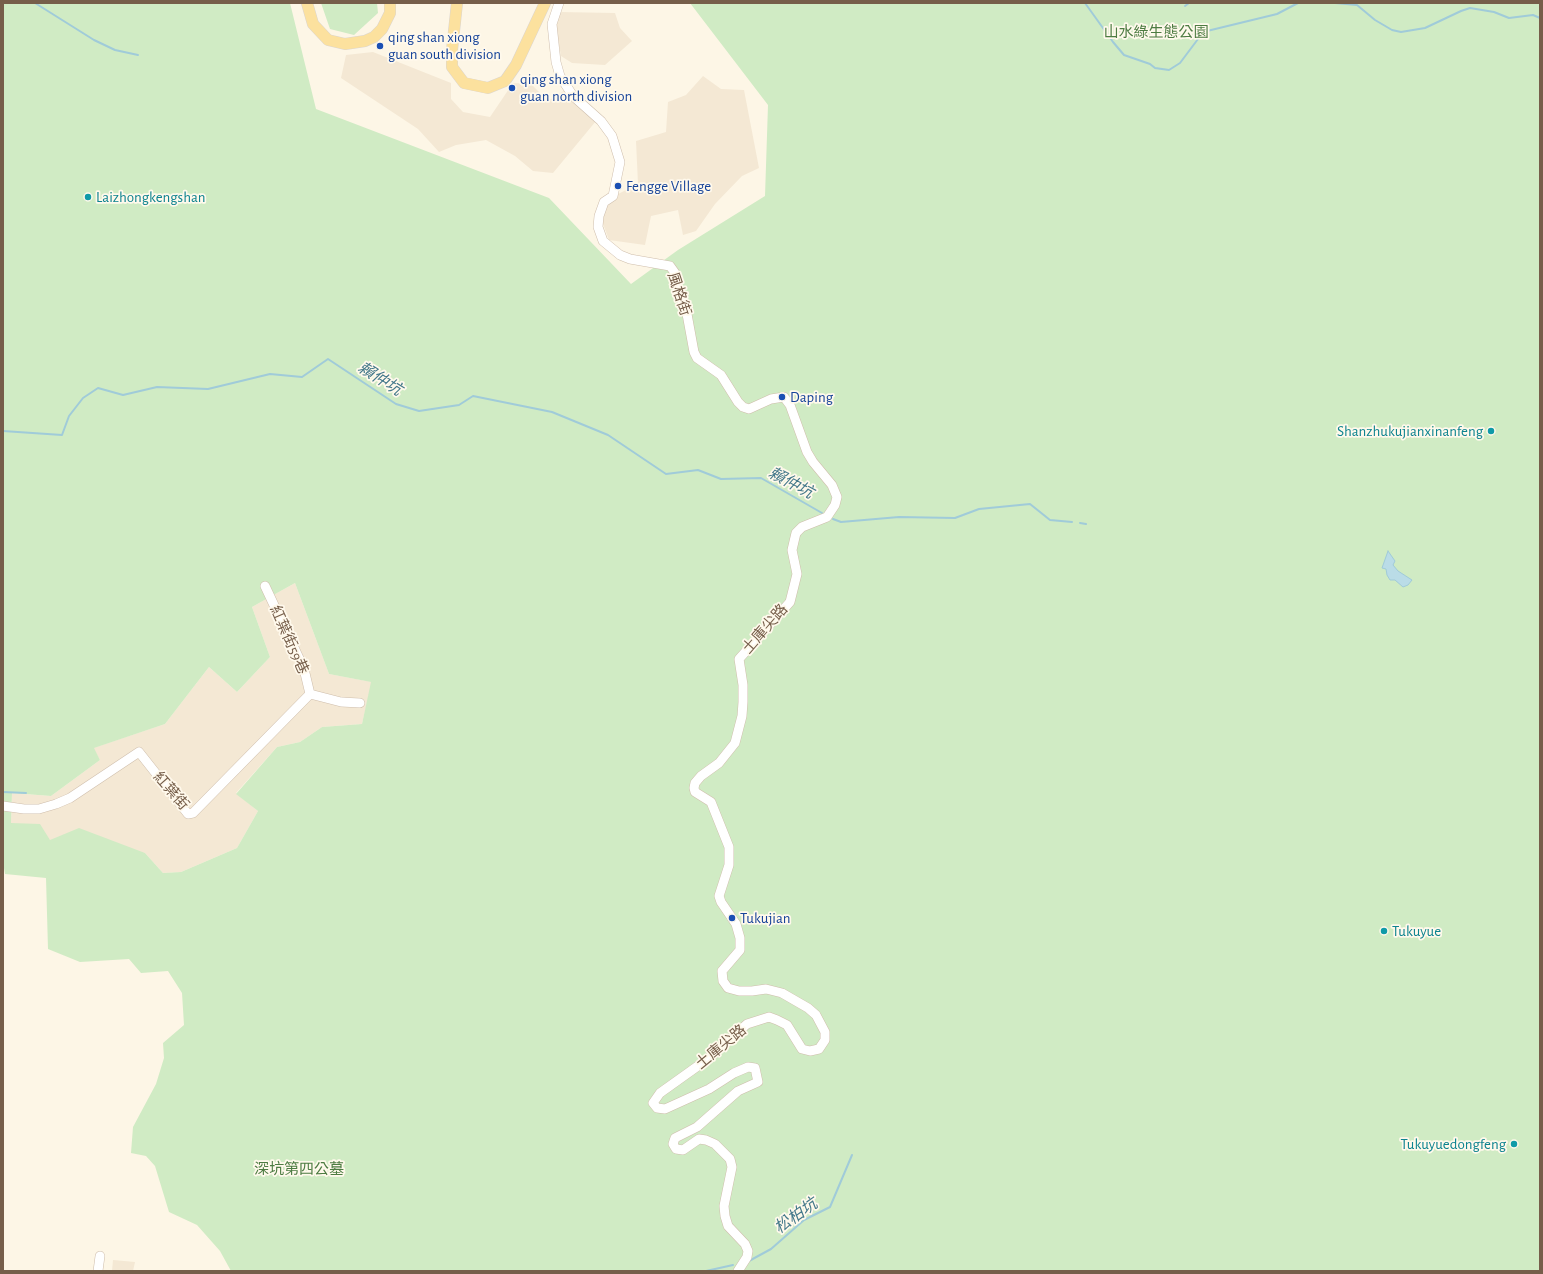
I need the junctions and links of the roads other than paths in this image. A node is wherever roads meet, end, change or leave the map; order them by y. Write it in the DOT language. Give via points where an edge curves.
graph roads {
  1 [pos="307,3"];
  2 [pos="390,3"];
  3 [pos="457,3"];
  4 [pos="545,3"];
  5 [pos="559,3"];
  6 [pos="784,397"];
  7 [pos="265,586"];
  8 [pos="310,694"];
  9 [pos="360,704"];
  10 [pos="3,806"];
  11 [pos="100,1256"];
  12 [pos="98,1271"];
  13 [pos="738,1271"];
  1 -- 2 [label="main road" via="313,24 328,40 345,44 374,37 382,29 390,13"];
  3 -- 4 [label="main road" via="452,67 464,83 488,88 505,81 516,64"];
  5 -- 6 [label="street, 風格街" via="552,24 560,76 573,96 601,121 612,136 620,162 613,196 604,202 599,216 598,227 602,241 620,255 630,259 670,266 675,273 697,358 721,375 743,407 749,410 770,399"];
  6 -- 13 [label="street, 土庫尖路" via="790,406 807,452 832,485 837,498 827,517 802,527 796,533 792,550 797,574 790,602 739,659 743,702 735,743 719,763 701,776 694,788 695,792 710,802 729,847 729,865 719,896 720,902 736,924 740,950 722,971 723,981 728,988 739,991 766,989 782,992 816,1015 825,1032 825,1040 818,1049 810,1051 802,1049 787,1026 777,1020 769,1017 747,1024 709,1058 660,1093 653,1103 657,1108 665,1109 709,1089 734,1073 748,1067 755,1068 758,1082 738,1091 697,1127 675,1138 673,1144 676,1149 683,1150 699,1139 706,1140 715,1144 730,1159 732,1167 724,1206 725,1216 728,1226 745,1244 748,1251"];
  7 -- 8 [label="street, 紅葉街59巷" via="304,669"];
  8 -- 9 [label="street"];
  8 -- 10 [label="street, 紅葉街" via="193,813 188,814 139,752 70,798 56,804 39,809"];
  11 -- 12 [label="street"];
}
